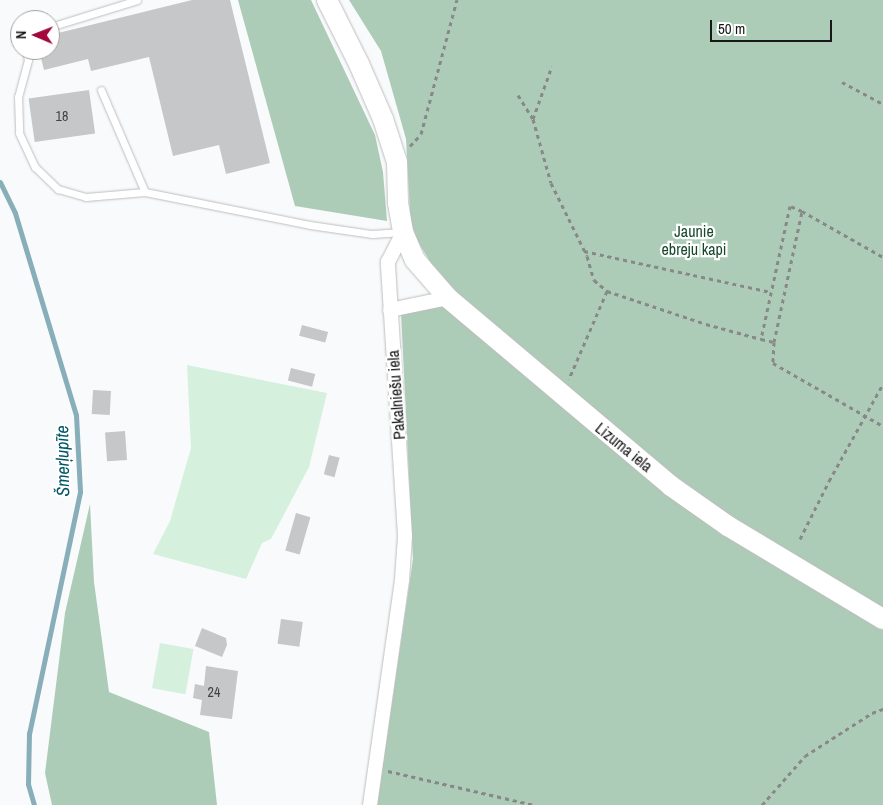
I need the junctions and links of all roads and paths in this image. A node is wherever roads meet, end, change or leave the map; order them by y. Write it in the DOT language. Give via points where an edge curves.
graph roads {
  1 [pos="136,0"];
  2 [pos="327,0"];
  3 [pos="457,0"];
  4 [pos="60,24"];
  5 [pos="28,60"];
  6 [pos="552,66"];
  7 [pos="842,82"];
  8 [pos="101,90"];
  9 [pos="518,95"];
  10 [pos="883,104"];
  11 [pos="533,119"];
  12 [pos="397,162"];
  13 [pos="145,192"];
  14 [pos="802,211"];
  15 [pos="403,232"];
  16 [pos="584,251"];
  17 [pos="883,257"];
  18 [pos="607,291"];
  19 [pos="771,292"];
  20 [pos="448,298"];
  21 [pos="390,310"];
  22 [pos="761,339"];
  23 [pos="774,342"];
  24 [pos="883,384"];
  25 [pos="558,393"];
  26 [pos="864,417"];
  27 [pos="883,426"];
  28 [pos="800,539"];
  29 [pos="883,619"];
  30 [pos="883,709"];
  31 [pos="377,768"];
  32 [pos="370,805"];
  33 [pos="534,805"];
  34 [pos="762,805"];
  1 -- 4 [label="lane"];
  2 -- 12 [label="street" via="373,96"];
  3 -- 12 [label="path" via="421,134"];
  5 -- 13 [label="lane" via="18,97 19,133 35,167 58,188 86,196"];
  6 -- 11 [label="path"];
  7 -- 10 [label="path"];
  8 -- 13 [label="lane"];
  9 -- 11 [label="path"];
  11 -- 16 [label="path" via="551,184"];
  12 -- 15 [label="street" via="398,203"];
  13 -- 15 [label="lane" via="310,225 372,234"];
  14 -- 17 [label="path"];
  14 -- 19 [label="path" via="790,206"];
  14 -- 23 [label="path"];
  15 -- 20 [label="street, Lizuma iela" via="415,260"];
  15 -- 21 [label="street, Pakalniešu iela" via="388,262"];
  16 -- 18 [label="path" via="594,280"];
  16 -- 19 [label="path"];
  18 -- 22 [label="path"];
  18 -- 25 [label="path" via="569,380"];
  19 -- 22 [label="path"];
  20 -- 21 [label="street"];
  20 -- 25 [label="street, Lizuma iela"];
  21 -- 31 [label="street, Pakalniešu iela" via="405,536"];
  22 -- 23 [label="path"];
  23 -- 26 [label="path" via="773,363"];
  24 -- 26 [label="path"];
  25 -- 29 [label="street, Lizuma iela" via="671,486 712,515"];
  26 -- 27 [label="path"];
  26 -- 28 [label="path"];
  30 -- 34 [label="path" via="805,756"];
  31 -- 32 [label="street, Pakalniešu iela"];
  31 -- 33 [label="path"];
}
